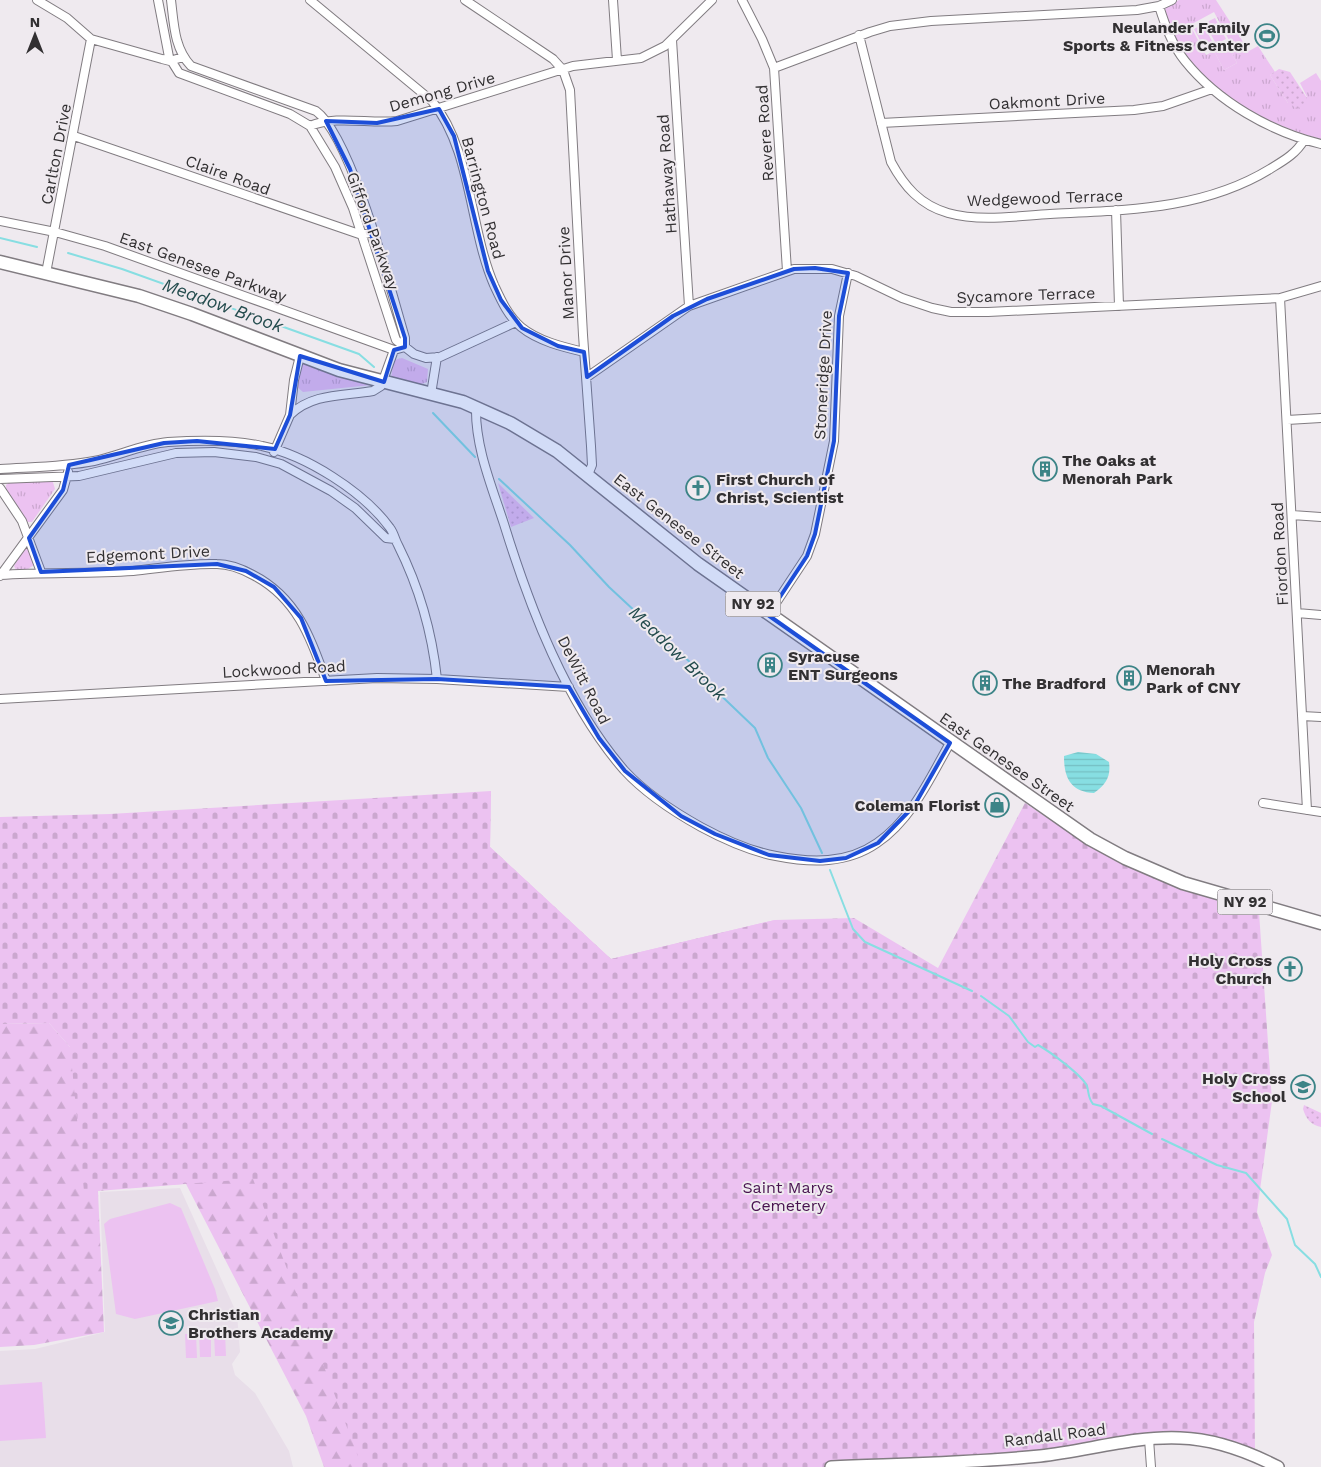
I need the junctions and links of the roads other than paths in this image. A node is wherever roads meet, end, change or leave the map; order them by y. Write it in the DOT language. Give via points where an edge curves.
graph roads {
  1 [pos="36,0"];
  2 [pos="158,0"];
  3 [pos="171,0"];
  4 [pos="310,0"];
  5 [pos="465,0"];
  6 [pos="613,0"];
  7 [pos="712,0"];
  8 [pos="742,0"];
  9 [pos="1172,0"];
  10 [pos="1159,6"];
  11 [pos="860,35"];
  12 [pos="91,39"];
  13 [pos="672,40"];
  14 [pos="183,57"];
  15 [pos="617,60"];
  16 [pos="170,61"];
  17 [pos="774,68"];
  18 [pos="563,70"];
  19 [pos="1212,89"];
  20 [pos="439,109"];
  21 [pos="326,122"];
  22 [pos="881,123"];
  23 [pos="310,126"];
  24 [pos="74,136"];
  25 [pos="1304,140"];
  26 [pos="1321,144"];
  27 [pos="1116,210"];
  28 [pos="0,221"];
  29 [pos="55,232"];
  30 [pos="373,232"];
  31 [pos="362,236"];
  32 [pos="0,262"];
  33 [pos="787,271"];
  34 [pos="46,273"];
  35 [pos="848,273"];
  36 [pos="1321,286"];
  37 [pos="1280,298"];
  38 [pos="689,306"];
  39 [pos="1120,306"];
  40 [pos="516,322"];
  41 [pos="405,347"];
  42 [pos="394,350"];
  43 [pos="584,352"];
  44 [pos="300,356"];
  45 [pos="437,357"];
  46 [pos="587,377"];
  47 [pos="384,382"];
  48 [pos="431,394"];
  49 [pos="476,407"];
  50 [pos="290,415"];
  51 [pos="1321,418"];
  52 [pos="1287,420"];
  53 [pos="275,449"];
  54 [pos="271,461"];
  55 [pos="69,465"];
  56 [pos="0,468"];
  57 [pos="588,475"];
  58 [pos="68,476"];
  59 [pos="0,479"];
  60 [pos="0,488"];
  61 [pos="1292,515"];
  62 [pos="1321,517"];
  63 [pos="29,538"];
  64 [pos="394,540"];
  65 [pos="41,572"];
  66 [pos="0,575"];
  67 [pos="1297,613"];
  68 [pos="768,615"];
  69 [pos="1321,616"];
  70 [pos="437,679"];
  71 [pos="326,680"];
  72 [pos="569,687"];
  73 [pos="0,699"];
  74 [pos="1302,716"];
  75 [pos="1321,716"];
  76 [pos="950,743"];
  77 [pos="1264,803"];
  78 [pos="1307,810"];
  79 [pos="1321,812"];
  80 [pos="1321,923"];
  81 [pos="1149,1439"];
  82 [pos="971,1464"];
  83 [pos="831,1467"];
  84 [pos="1151,1467"];
  85 [pos="1278,1467"];
  1 -- 12 [label="street" via="67,18"];
  2 -- 16 [label="street"];
  3 -- 14 [label="street" via="177,41"];
  4 -- 20 [label="street, Barrington Road"];
  5 -- 18 [label="street" via="553,59"];
  6 -- 15 [label="street"];
  7 -- 13 [label="street, Demong Drive"];
  8 -- 17 [label="street, Revere Road"];
  9 -- 10 [label="street"];
  10 -- 11 [label="street" via="1137,10 931,21 890,26"];
  10 -- 19 [label="street" via="1168,33 1180,54"];
  11 -- 17 [label="street"];
  11 -- 22 [label="street, Wedgewood Terrace"];
  12 -- 16 [label="street"];
  12 -- 24 [label="street, Carlton Drive"];
  13 -- 15 [label="street, Demong Drive" via="641,58"];
  13 -- 38 [label="street, Hathaway Road"];
  14 -- 16 [label="street"];
  14 -- 21 [label="street" via="191,66 316,112"];
  15 -- 18 [label="street, Demong Drive"];
  16 -- 23 [label="street" via="179,73 191,79 290,114"];
  17 -- 33 [label="street, Revere Road"];
  18 -- 20 [label="street, Demong Drive"];
  18 -- 43 [label="street, Manor Drive" via="572,110"];
  19 -- 22 [label="street, Oakmont Drive" via="1163,106 1134,110"];
  19 -- 25 [label="street" via="1238,108"];
  20 -- 21 [label="street, Demong Drive" via="390,122"];
  20 -- 40 [label="street, Barrington Road" via="454,136 488,271 501,300"];
  21 -- 23 [label="street, Demong Drive"];
  21 -- 30 [label="street, Gifford Parkway" via="350,169"];
  22 -- 27 [label="street, Wedgewood Terrace" via="891,162 900,178 924,203 948,213 986,217"];
  23 -- 31 [label="street, Gifford Parkway" via="346,190"];
  24 -- 29 [label="street, Carlton Drive"];
  24 -- 31 [label="street, Claire Road"];
  25 -- 26 [label="street"];
  25 -- 27 [label="street, Wedgewood Terrace" via="1286,159 1258,177 1209,198"];
  27 -- 39 [label="street"];
  28 -- 29 [label="street, East Genesee Parkway"];
  29 -- 34 [label="street, Carlton Drive"];
  29 -- 42 [label="street, East Genesee Parkway" via="105,246"];
  30 -- 31 [label="street"];
  30 -- 41 [label="street, Gifford Parkway"];
  31 -- 41 [label="street, Gifford Parkway" via="396,340"];
  32 -- 34 [label="main road, East Genesee Street / NY 92"];
  33 -- 35 [label="street, Sycamore Terrace" via="815,268"];
  33 -- 38 [label="street, Sycamore Terrace"];
  34 -- 44 [label="main road, East Genesee Street / NY 92" via="140,296"];
  35 -- 39 [label="street, Sycamore Terrace" via="902,298 951,312"];
  35 -- 68 [label="street, Stoneridge Drive" via="839,324 834,441 816,534 807,556"];
  36 -- 37 [label="street, Sycamore Terrace"];
  37 -- 39 [label="street, Sycamore Terrace"];
  37 -- 52 [label="street, Fiordon Road"];
  38 -- 46 [label="street, Sycamore Terrace"];
  40 -- 43 [label="street, Barrington Road" via="558,346"];
  40 -- 45 [label="street"];
  41 -- 42 [label="street"];
  41 -- 45 [label="street, Gifford Parkway" via="426,358"];
  42 -- 47 [label="street"];
  43 -- 46 [label="street, Manor Drive"];
  44 -- 47 [label="main road, East Genesee Street / NY 92"];
  44 -- 50 [label="street"];
  45 -- 48 [label="street"];
  46 -- 57 [label="street, Manor Drive" via="592,450"];
  47 -- 48 [label="main road, East Genesee Street / NY 92"];
  47 -- 50 [label="street" via="373,391 308,401"];
  48 -- 49 [label="main road, East Genesee Street / NY 92"];
  49 -- 57 [label="main road, East Genesee Street / NY 92" via="538,438"];
  49 -- 72 [label="street, DeWitt Road" via="476,427 482,452 516,562"];
  50 -- 53 [label="street"];
  51 -- 52 [label="street"];
  52 -- 61 [label="street, Fiordon Road"];
  53 -- 54 [label="street"];
  53 -- 55 [label="street" via="217,442 164,443"];
  53 -- 64 [label="street" via="327,474 358,496 392,530"];
  54 -- 58 [label="street" via="214,452 176,452 101,472"];
  54 -- 64 [label="street" via="331,491 356,508 386,538"];
  55 -- 56 [label="street"];
  55 -- 58 [label="street"];
  57 -- 68 [label="main road, East Genesee Street / NY 92" via="698,564"];
  58 -- 59 [label="street"];
  58 -- 63 [label="street" via="63,490"];
  60 -- 63 [label="street"];
  61 -- 62 [label="street"];
  61 -- 67 [label="street, Fiordon Road"];
  63 -- 65 [label="street"];
  63 -- 66 [label="street"];
  64 -- 70 [label="street" via="419,595 434,653"];
  65 -- 66 [label="street, Edgemont Drive"];
  65 -- 71 [label="street, Edgemont Drive" via="132,571 209,564 224,564 246,571 274,587 301,618 314,643"];
  67 -- 69 [label="street"];
  67 -- 74 [label="street, Fiordon Road"];
  68 -- 76 [label="main road, East Genesee Street / NY 92"];
  70 -- 71 [label="street, Lockwood Road"];
  70 -- 72 [label="street, Lockwood Road"];
  71 -- 73 [label="street, Lockwood Road"];
  72 -- 76 [label="street, DeWitt Road" via="599,738 625,771 652,795 715,834 746,848 790,859 838,860 878,843 914,806"];
  74 -- 75 [label="street"];
  74 -- 78 [label="street, Fiordon Road"];
  76 -- 80 [label="main road, East Genesee Street / NY 92" via="1090,839 1125,858 1201,889"];
  77 -- 78 [label="street"];
  78 -- 79 [label="street"];
  81 -- 82 [label="street, Randall Road"];
  81 -- 84 [label="street"];
  81 -- 85 [label="street, Randall Road" via="1210,1441"];
  82 -- 83 [label="street, Randall Road"];
}
